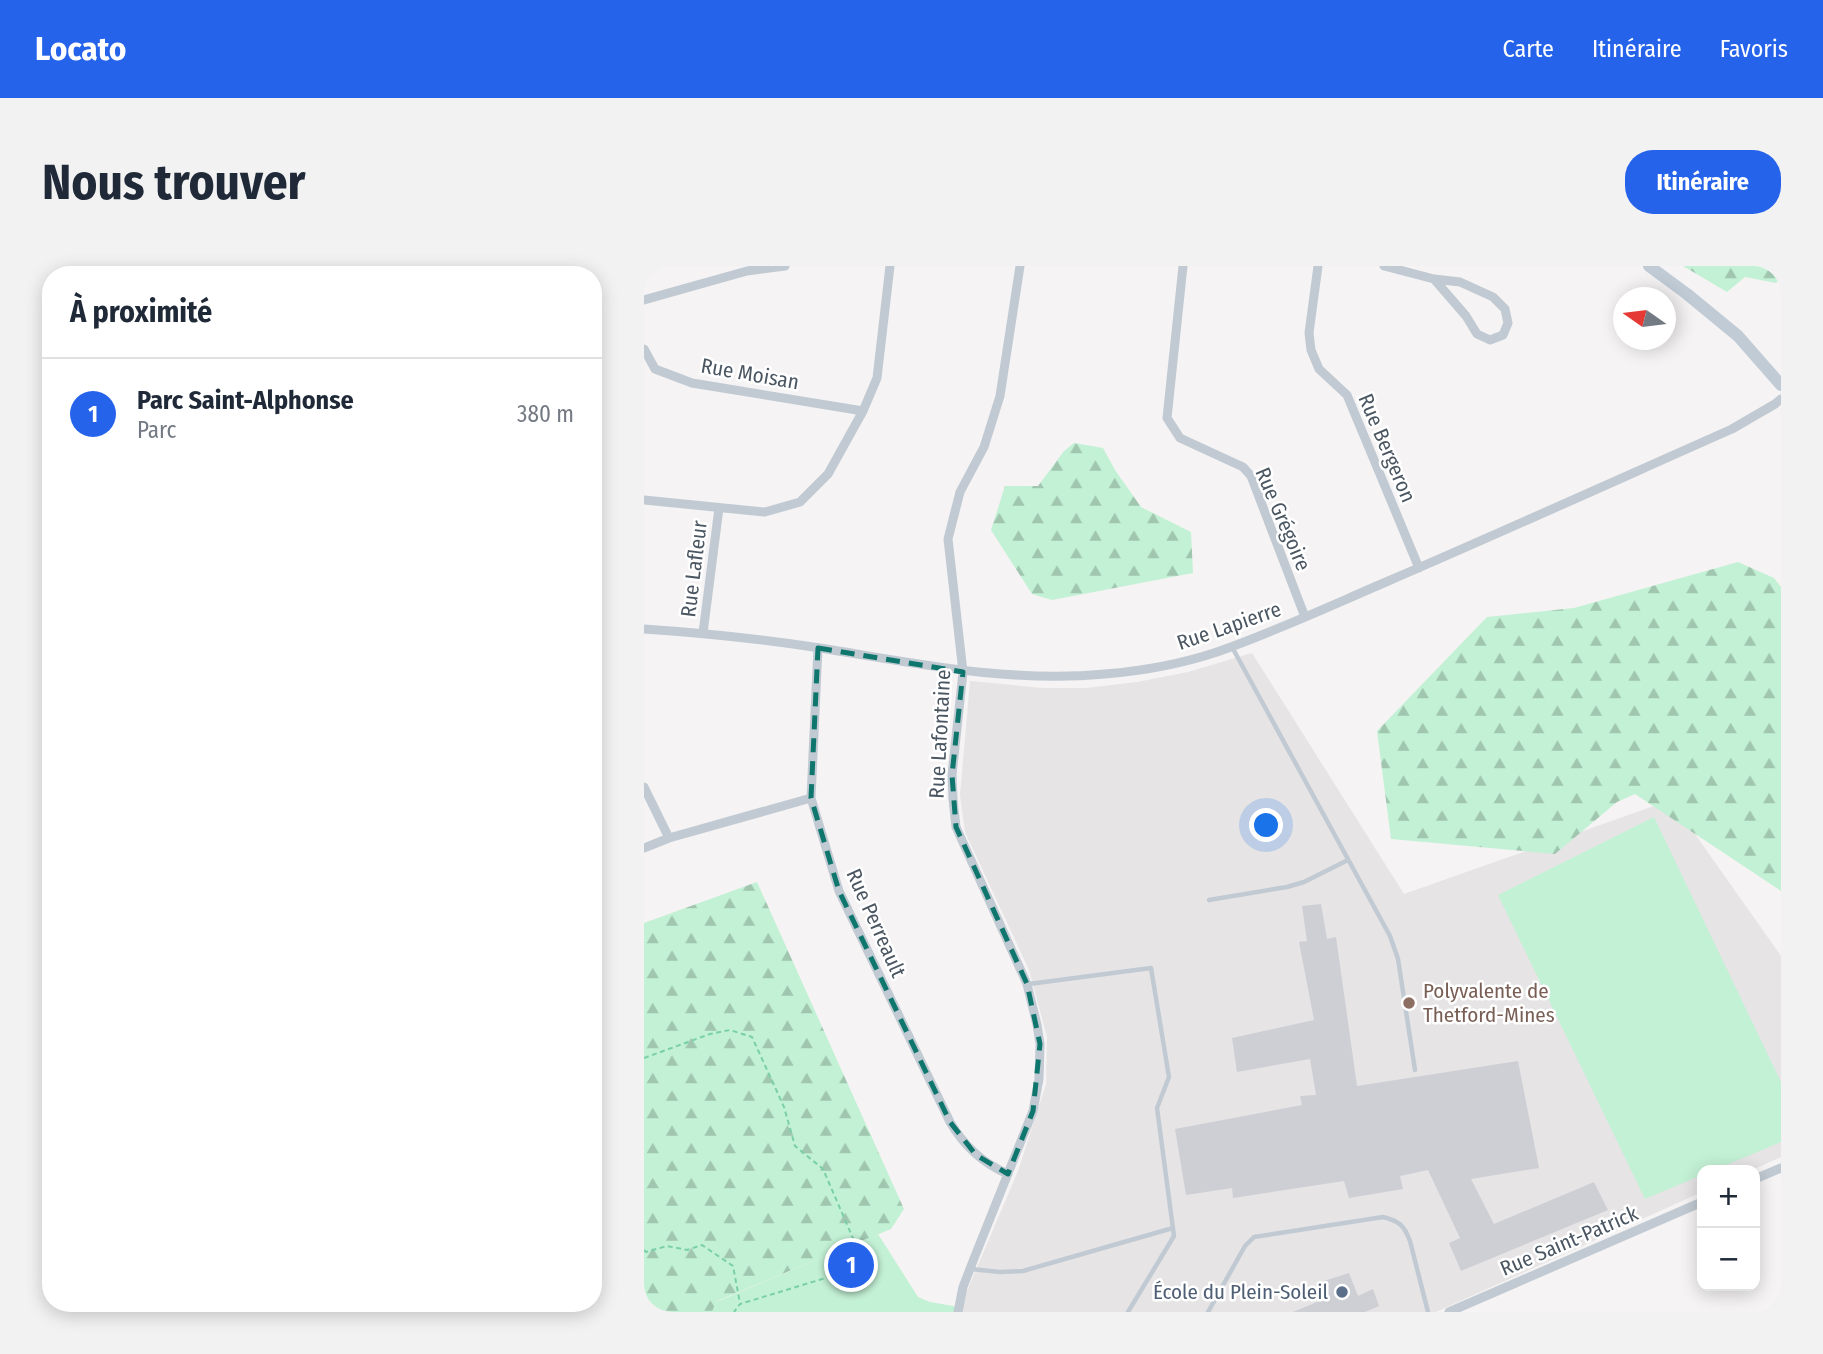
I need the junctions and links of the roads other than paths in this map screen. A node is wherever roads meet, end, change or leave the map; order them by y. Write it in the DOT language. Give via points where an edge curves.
graph roads {
  1 [pos="785,266"];
  2 [pos="890,266"];
  3 [pos="1020,266"];
  4 [pos="1183,266"];
  5 [pos="1318,266"];
  6 [pos="1384,266"];
  7 [pos="1649,266"];
  8 [pos="1434,279"];
  9 [pos="644,300"];
  10 [pos="644,349"];
  11 [pos="1781,385"];
  12 [pos="1781,399"];
  13 [pos="863,411"];
  14 [pos="644,500"];
  15 [pos="719,508"];
  16 [pos="1419,568"];
  17 [pos="1305,617"];
  18 [pos="644,629"];
  19 [pos="703,633"];
  20 [pos="1232,646"];
  21 [pos="818,648"];
  22 [pos="963,672"];
  23 [pos="644,787"];
  24 [pos="811,798"];
  25 [pos="669,838"];
  26 [pos="644,848"];
  27 [pos="1348,859"];
  28 [pos="1209,900"];
  29 [pos="1027,984"];
  30 [pos="1415,1070"];
  31 [pos="1781,1168"];
  32 [pos="1008,1174"];
  33 [pos="1760,1178"];
  34 [pos="1697,1204"];
  35 [pos="1173,1227"];
  36 [pos="970,1269"];
  37 [pos="1781,1309"];
  38 [pos="958,1312"];
  39 [pos="1128,1312"];
  40 [pos="1208,1312"];
  41 [pos="1428,1312"];
  42 [pos="1449,1312"];
  43 [pos="1773,1312"];
  1 -- 9 [label="street" via="747,271"];
  2 -- 13 [label="street" via="877,378"];
  3 -- 22 [label="street, Rue Lafontaine" via="1000,396 984,447 960,492 948,539"];
  4 -- 17 [label="street, Rue Grégoire" via="1167,418 1180,438 1243,467 1251,476"];
  5 -- 16 [label="street, Rue Bergeron" via="1311,350 1319,369 1347,395"];
  6 -- 8 [label="street"];
  7 -- 11 [label="street" via="1738,336"];
  8 -- 8 [label="street" via="1477,334 1490,340 1503,335 1508,323 1505,309 1493,298 1460,282"];
  10 -- 13 [label="street, Rue Moisan" via="655,369 692,383"];
  12 -- 16 [label="street, Rue Lapierre" via="1732,429"];
  13 -- 15 [label="street" via="828,474 800,502 765,512"];
  14 -- 15 [label="street"];
  15 -- 19 [label="street, Rue Lafleur"];
  16 -- 17 [label="street, Rue Lapierre"];
  17 -- 20 [label="street, Rue Lapierre"];
  18 -- 19 [label="street, Rue Lapierre"];
  19 -- 21 [label="street, Rue Lapierre"];
  20 -- 22 [label="street, Rue Lapierre" via="1161,667 1104,675"];
  20 -- 27 [label="lane"];
  21 -- 22 [label="street, Rue Lapierre"];
  21 -- 24 [label="street, Rue Perreault"];
  22 -- 29 [label="street, Rue Lafontaine" via="953,775 957,827"];
  23 -- 25 [label="street"];
  24 -- 25 [label="street"];
  24 -- 32 [label="street, Rue Perreault" via="839,891 950,1122 976,1155"];
  25 -- 26 [label="street"];
  27 -- 28 [label="lane" via="1295,885"];
  27 -- 30 [label="lane" via="1398,959"];
  29 -- 32 [label="street, Rue Lafontaine" via="1040,1044 1039,1079 1033,1111"];
  29 -- 35 [label="lane" via="1151,968 1169,1077 1157,1108"];
  31 -- 33 [label="street"];
  32 -- 36 [label="street, Rue Lafontaine"];
  34 -- 42 [label="street, Rue Saint-Patrick"];
  35 -- 36 [label="lane" via="1023,1271"];
  35 -- 39 [label="lane" via="1174,1236"];
  36 -- 38 [label="street, Rue Lafontaine"];
  37 -- 43 [label="street"];
  40 -- 41 [label="lane" via="1254,1237 1382,1217 1406,1229"];
}
